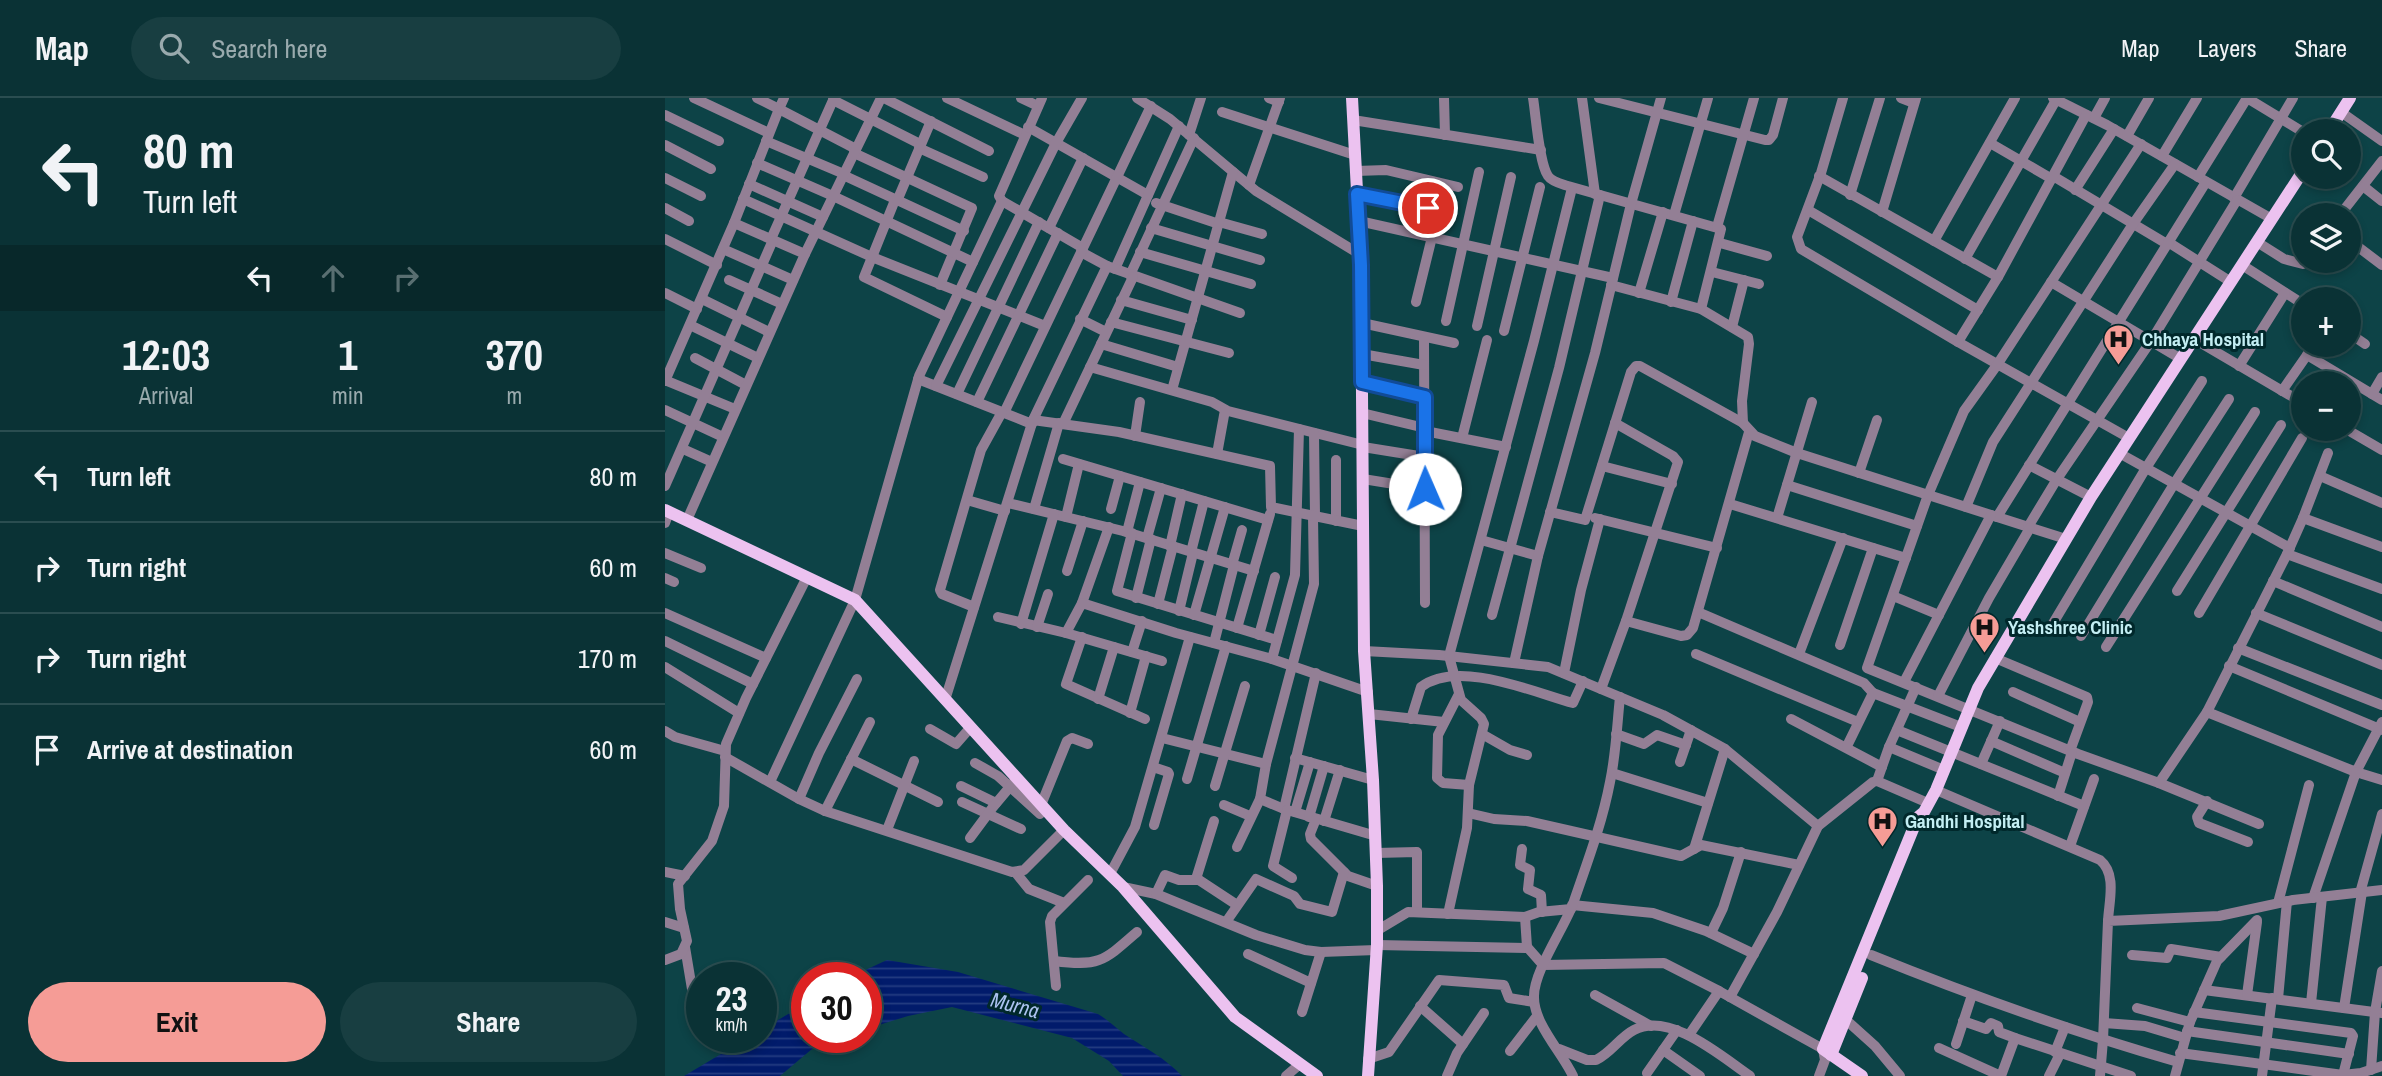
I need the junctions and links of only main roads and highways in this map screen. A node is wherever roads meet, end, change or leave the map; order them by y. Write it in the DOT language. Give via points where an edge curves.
graph roads {
  1 [pos="1352,98"];
  2 [pos="2350,98"];
  3 [pos="2337,119"];
  4 [pos="2291,189"];
  5 [pos="666,515"];
  6 [pos="1902,866"];
  7 [pos="1826,1055"];
  8 [pos="1317,1076"];
  9 [pos="1368,1076"];
  10 [pos="1862,1076"];
  1 -- 9 [label="main road" via="1361,255 1364,651 1378,930"];
  2 -- 3 [label="main road"];
  4 -- 6 [label="main road" via="2091,497 1995,658"];
  5 -- 8 [label="main road" via="687,520 855,600 1014,782 1123,887 1235,1017"];
  6 -- 7 [label="main road"];
  6 -- 7 [label="main road" via="1871,955"];
  7 -- 10 [label="main road"];
}
